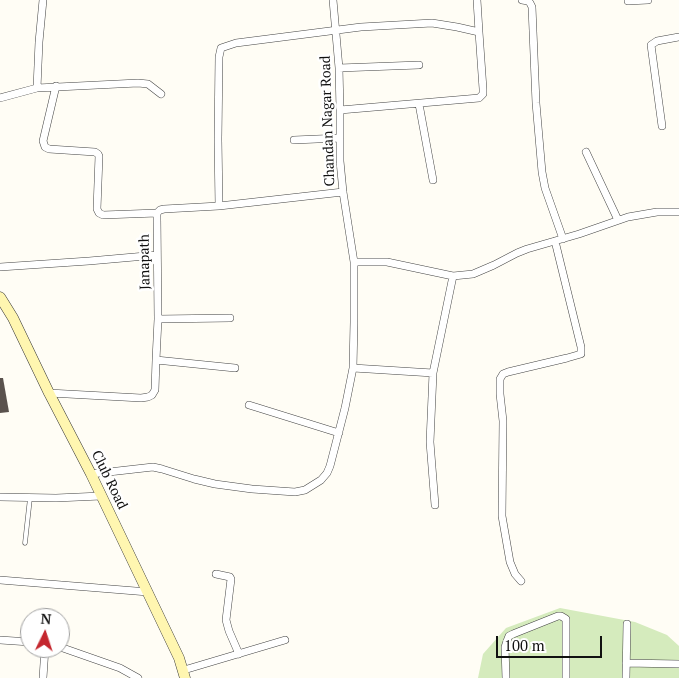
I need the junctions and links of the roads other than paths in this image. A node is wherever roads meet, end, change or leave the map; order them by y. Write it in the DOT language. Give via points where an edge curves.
graph roads {
  1 [pos="44,0"];
  2 [pos="333,0"];
  3 [pos="478,0"];
  4 [pos="522,0"];
  5 [pos="648,0"];
  6 [pos="628,1"];
  7 [pos="336,30"];
  8 [pos="479,32"];
  9 [pos="679,37"];
  10 [pos="419,65"];
  11 [pos="339,68"];
  12 [pos="56,86"];
  13 [pos="38,88"];
  14 [pos="161,94"];
  15 [pos="0,98"];
  16 [pos="419,104"];
  17 [pos="340,110"];
  18 [pos="662,126"];
  19 [pos="340,138"];
  20 [pos="294,140"];
  21 [pos="586,152"];
  22 [pos="433,180"];
  23 [pos="343,192"];
  24 [pos="218,206"];
  25 [pos="679,212"];
  26 [pos="157,213"];
  27 [pos="618,220"];
  28 [pos="559,240"];
  29 [pos="157,255"];
  30 [pos="354,262"];
  31 [pos="0,267"];
  32 [pos="453,276"];
  33 [pos="1,299"];
  34 [pos="230,318"];
  35 [pos="158,319"];
  36 [pos="156,360"];
  37 [pos="235,368"];
  38 [pos="353,368"];
  39 [pos="433,373"];
  40 [pos="49,393"];
  41 [pos="250,405"];
  42 [pos="339,433"];
  43 [pos="91,474"];
  44 [pos="102,496"];
  45 [pos="0,497"];
  46 [pos="30,498"];
  47 [pos="435,505"];
  48 [pos="24,543"];
  49 [pos="216,574"];
  50 [pos="0,580"];
  51 [pos="521,581"];
  52 [pos="148,592"];
  53 [pos="627,624"];
  54 [pos="0,640"];
  55 [pos="285,640"];
  56 [pos="20,641"];
  57 [pos="70,650"];
  58 [pos="239,654"];
  59 [pos="44,658"];
  60 [pos="626,663"];
  61 [pos="679,664"];
  62 [pos="184,674"];
  63 [pos="43,678"];
  64 [pos="138,678"];
  65 [pos="506,678"];
  66 [pos="566,678"];
  67 [pos="626,678"];
  1 -- 13 [label="street"];
  2 -- 7 [label="street, Chandan Nagar Road"];
  3 -- 8 [label="street"];
  4 -- 28 [label="street" via="528,1 532,7 542,172"];
  5 -- 6 [label="street"];
  7 -- 8 [label="street" via="432,23"];
  7 -- 11 [label="street, Chandan Nagar Road"];
  7 -- 24 [label="street" via="221,48"];
  8 -- 16 [label="street" via="483,94 479,98"];
  9 -- 18 [label="street" via="651,45"];
  10 -- 11 [label="street"];
  11 -- 17 [label="street, Chandan Nagar Road"];
  12 -- 13 [label="street"];
  12 -- 14 [label="street" via="143,83"];
  12 -- 26 [label="street" via="43,141 45,147 95,152 100,156 97,208 102,215"];
  13 -- 15 [label="street"];
  16 -- 17 [label="street"];
  16 -- 22 [label="street"];
  17 -- 19 [label="street, Chandan Nagar Road"];
  19 -- 20 [label="street"];
  19 -- 23 [label="street, Chandan Nagar Road"];
  21 -- 27 [label="street"];
  23 -- 24 [label="street"];
  23 -- 30 [label="street, Chandan Nagar Road"];
  24 -- 26 [label="street" via="164,209"];
  25 -- 27 [label="street" via="648,213"];
  26 -- 29 [label="street, Janapath"];
  27 -- 28 [label="street"];
  28 -- 32 [label="street" via="517,253 473,274"];
  28 -- 51 [label="street" via="581,354 508,372 500,379 502,516 510,562"];
  29 -- 31 [label="street"];
  29 -- 35 [label="street, Janapath"];
  30 -- 32 [label="street" via="387,262"];
  30 -- 38 [label="street, Chandan Nagar Road"];
  32 -- 39 [label="street"];
  33 -- 40 [label="street, Club Road"];
  34 -- 35 [label="street"];
  35 -- 36 [label="street, Janapath"];
  36 -- 37 [label="street"];
  36 -- 40 [label="street, Janapath" via="155,390 148,398"];
  38 -- 39 [label="street"];
  38 -- 42 [label="street, Chandan Nagar Road"];
  39 -- 47 [label="street" via="430,442"];
  40 -- 43 [label="street, Club Road"];
  41 -- 42 [label="street"];
  42 -- 43 [label="street, Chandan Nagar Road" via="326,474 313,486 295,492 215,484 153,467"];
  43 -- 44 [label="street, Club Road"];
  44 -- 46 [label="street"];
  44 -- 52 [label="street, Club Road"];
  45 -- 46 [label="street"];
  46 -- 48 [label="lane"];
  49 -- 58 [label="street" via="231,579 226,620"];
  50 -- 52 [label="street"];
  52 -- 62 [label="street, Club Road"];
  53 -- 60 [label="street"];
  54 -- 56 [label="street"];
  55 -- 58 [label="street"];
  57 -- 64 [label="street" via="120,668"];
  58 -- 62 [label="street"];
  59 -- 63 [label="street"];
  60 -- 61 [label="street"];
  60 -- 67 [label="street"];
  65 -- 66 [label="street" via="505,647 509,636 561,616 566,619"];
}
